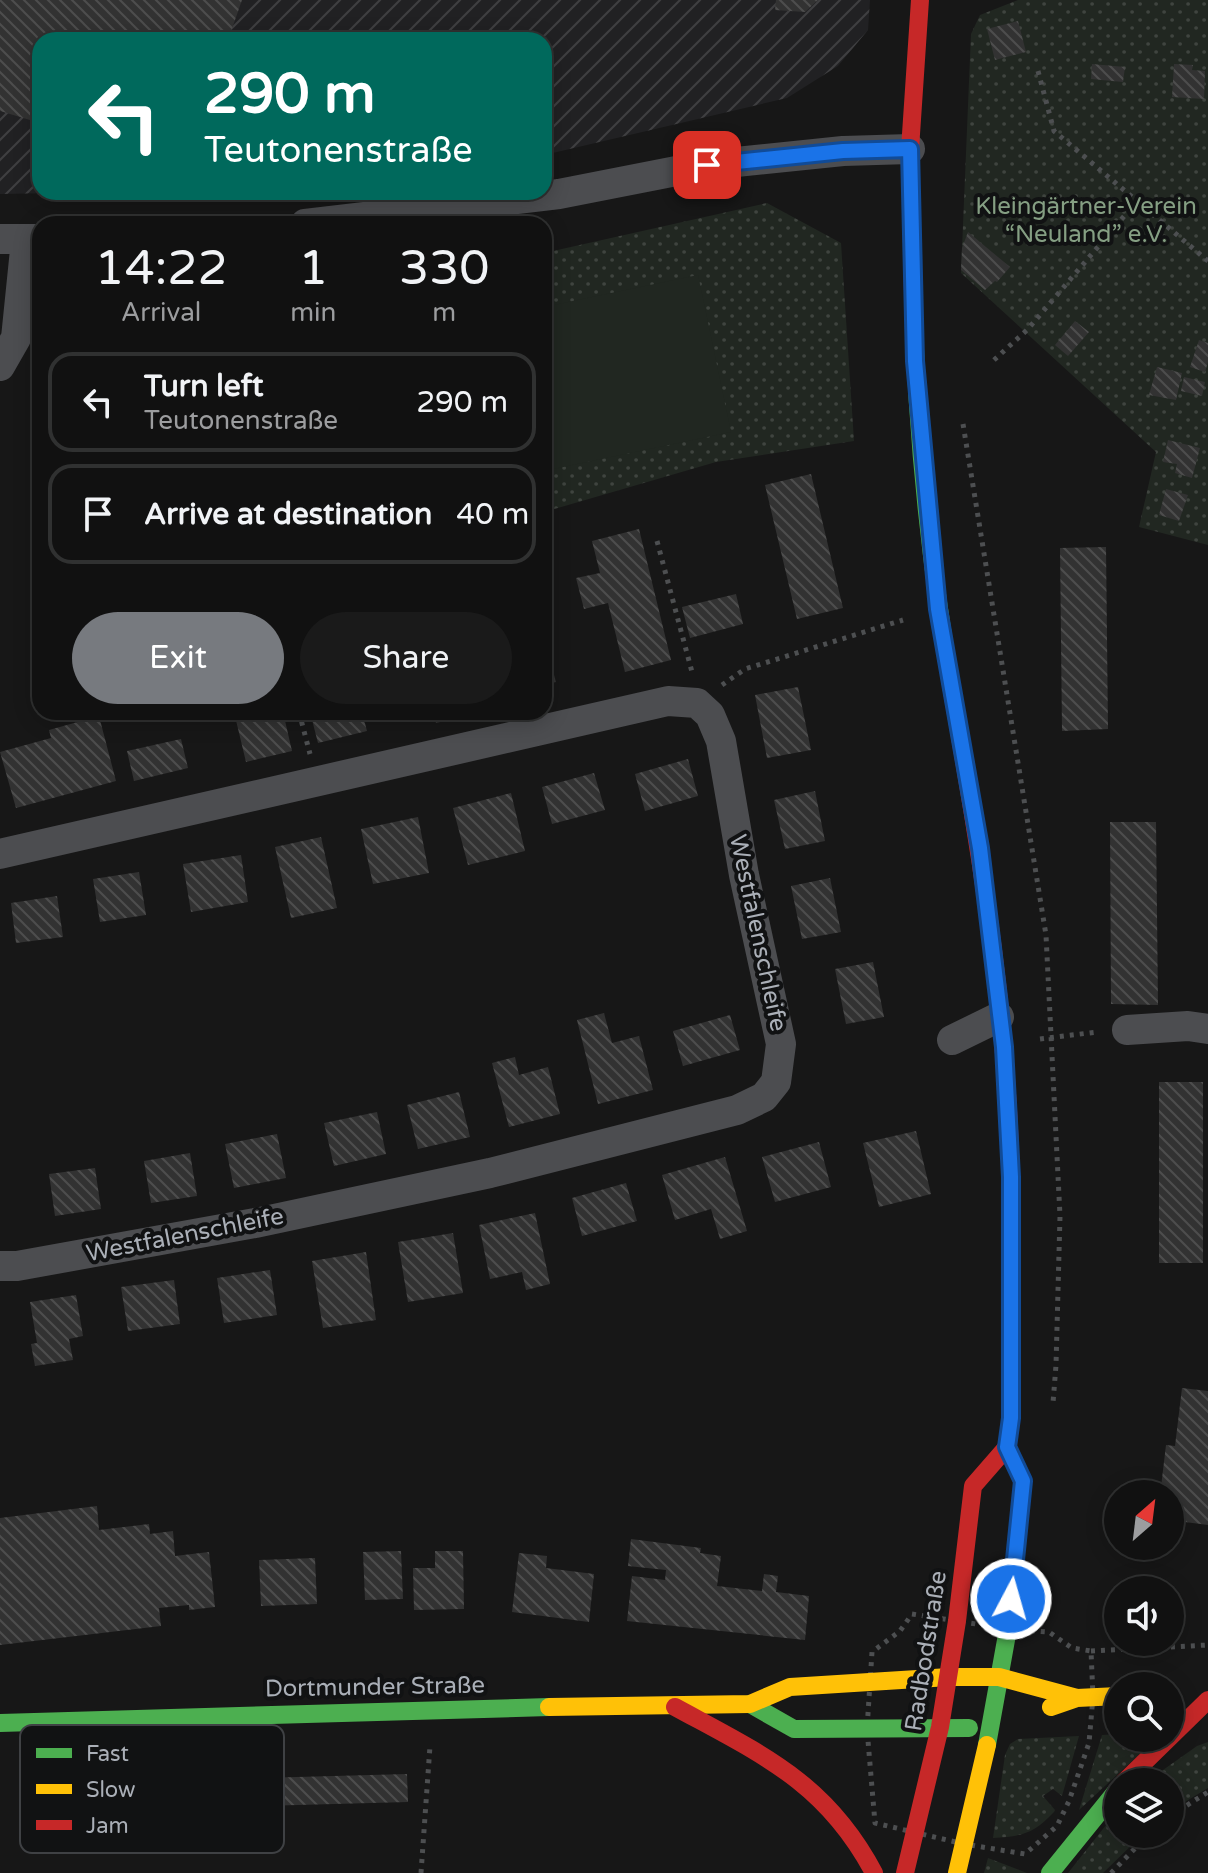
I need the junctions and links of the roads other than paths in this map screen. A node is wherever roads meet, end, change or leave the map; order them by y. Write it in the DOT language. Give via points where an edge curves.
graph roads {
  1 [pos="920,0"];
  2 [pos="910,149"];
  3 [pos="552,195"];
  4 [pos="508,200"];
  5 [pos="373,216"];
  6 [pos="22,239"];
  7 [pos="0,366"];
  8 [pos="0,854"];
  9 [pos="999,1017"];
  10 [pos="1208,1029"];
  11 [pos="1127,1030"];
  12 [pos="952,1040"];
  13 [pos="0,1266"];
  14 [pos="1007,1447"];
  15 [pos="949,1677"];
  16 [pos="999,1677"];
  17 [pos="1204,1694"];
  18 [pos="1104,1697"];
  19 [pos="1077,1698"];
  20 [pos="750,1704"];
  21 [pos="673,1706"];
  22 [pos="1034,1713"];
  23 [pos="0,1723"];
  24 [pos="998,1726"];
  25 [pos="940,1727"];
  26 [pos="1137,1768"];
  27 [pos="1104,1806"];
  28 [pos="874,1873"];
  29 [pos="905,1873"];
  30 [pos="957,1873"];
  31 [pos="1050,1873"];
  1 -- 2 [label="main road"];
  2 -- 3 [label="street" via="707,165"];
  2 -- 9 [label="main road" via="915,361 938,609 980,848"];
  4 -- 5 [label="street"];
  6 -- 7 [label="street" via="16,338"];
  8 -- 13 [label="street, Westfalenschleife" via="668,701 697,703 710,715 721,741 781,1044 776,1082 764,1097 737,1110 490,1173 255,1223"];
  9 -- 12 [label="street"];
  9 -- 14 [label="main road" via="1011,1177"];
  10 -- 11 [label="street"];
  14 -- 15 [label="main road, Radbodstraße" via="973,1486"];
  14 -- 16 [label="main road" via="1023,1481"];
  15 -- 16 [label="main road, Dortmunder Straße"];
  15 -- 20 [label="main road, Dortmunder Straße" via="790,1687"];
  15 -- 25 [label="main road, Radbodstraße"];
  16 -- 19 [label="main road, Dortmunder Straße"];
  16 -- 24 [label="main road"];
  17 -- 26 [label="main road"];
  18 -- 19 [label="main road, Dortmunder Straße"];
  19 -- 22 [label="main road, Dortmunder Straße"];
  20 -- 21 [label="main road, Dortmunder Straße"];
  20 -- 25 [label="main road" via="794,1729"];
  21 -- 23 [label="main road, Dortmunder Straße"];
  21 -- 28 [label="main road" via="800,1779 839,1813"];
  24 -- 25 [label="main road"];
  24 -- 30 [label="main road"];
  25 -- 29 [label="main road, Radbodstraße"];
  27 -- 31 [label="main road"];
}
